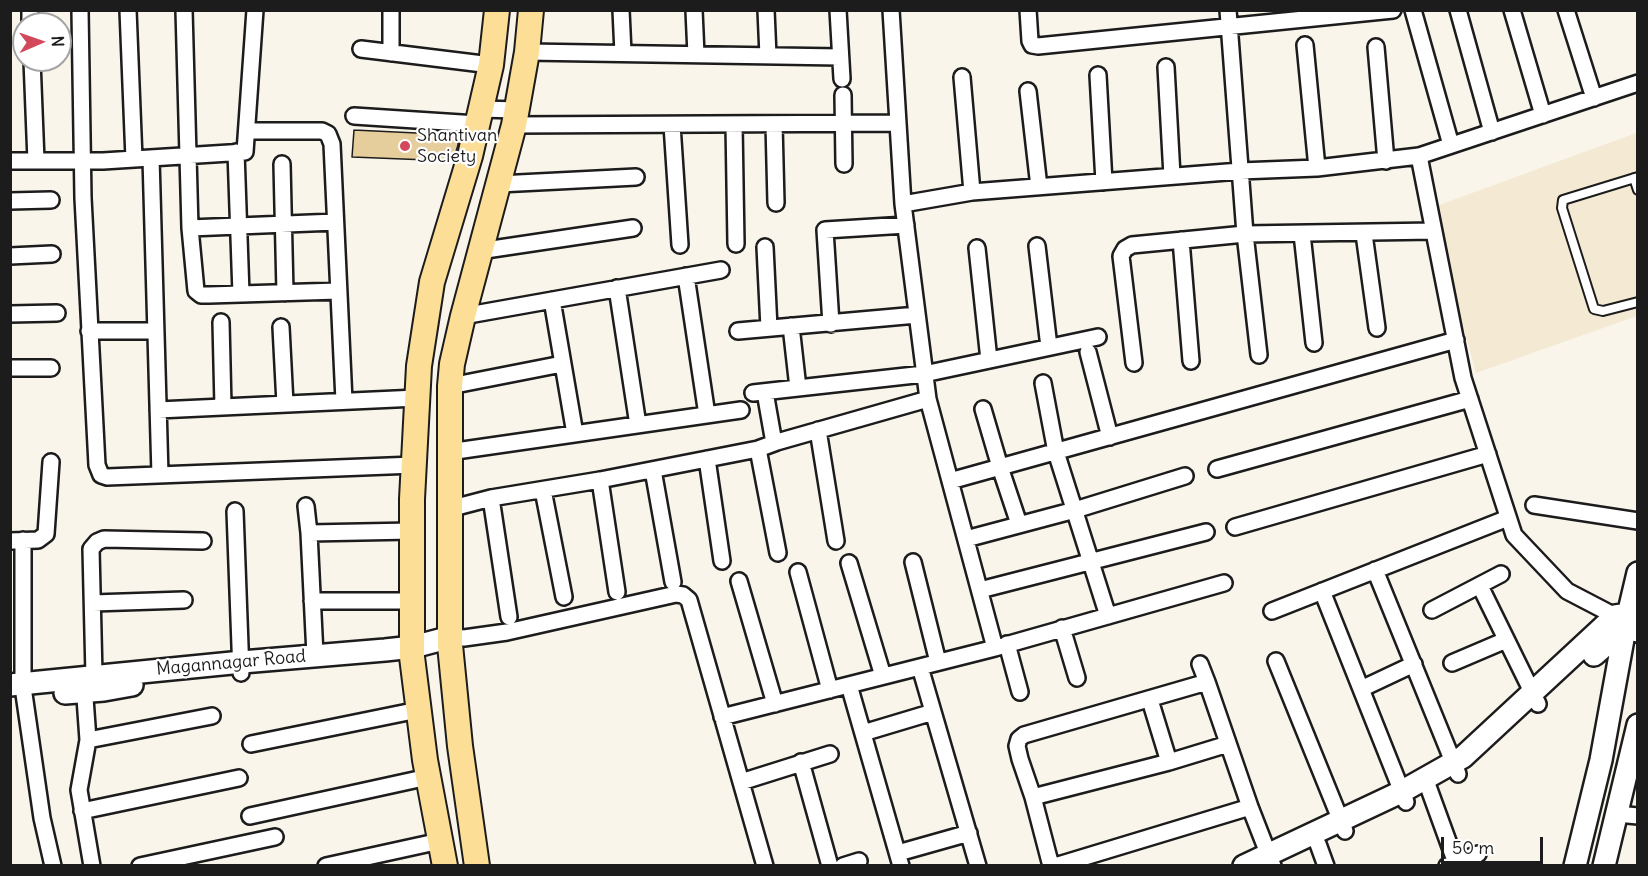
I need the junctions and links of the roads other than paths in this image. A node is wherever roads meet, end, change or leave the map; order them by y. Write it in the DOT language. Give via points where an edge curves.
graph roads {
  1 [pos="80,10"];
  2 [pos="128,10"];
  3 [pos="184,10"];
  4 [pos="255,10"];
  5 [pos="391,10"];
  6 [pos="496,10"];
  7 [pos="531,10"];
  8 [pos="621,10"];
  9 [pos="694,10"];
  10 [pos="766,10"];
  11 [pos="838,10"];
  12 [pos="891,10"];
  13 [pos="1028,10"];
  14 [pos="1228,10"];
  15 [pos="1393,10"];
  16 [pos="1413,10"];
  17 [pos="1458,10"];
  18 [pos="1512,10"];
  19 [pos="1566,10"];
  20 [pos="1229,27"];
  21 [pos="1305,45"];
  22 [pos="1376,47"];
  23 [pos="361,49"];
  24 [pos="528,52"];
  25 [pos="391,53"];
  26 [pos="623,53"];
  27 [pos="696,55"];
  28 [pos="768,56"];
  29 [pos="840,57"];
  30 [pos="491,65"];
  31 [pos="1166,67"];
  32 [pos="32,72"];
  33 [pos="1098,75"];
  34 [pos="962,77"];
  35 [pos="1638,83"];
  36 [pos="1028,91"];
  37 [pos="1594,98"];
  38 [pos="1543,115"];
  39 [pos="354,116"];
  40 [pos="479,116"];
  41 [pos="516,118"];
  42 [pos="898,123"];
  43 [pos="672,124"];
  44 [pos="734,124"];
  45 [pos="774,124"];
  46 [pos="843,124"];
  47 [pos="247,131"];
  48 [pos="1492,132"];
  49 [pos="1451,145"];
  50 [pos="236,152"];
  51 [pos="189,156"];
  52 [pos="1419,156"];
  53 [pos="151,158"];
  54 [pos="134,159"];
  55 [pos="10,161"];
  56 [pos="36,161"];
  57 [pos="84,161"];
  58 [pos="1386,161"];
  59 [pos="282,164"];
  60 [pos="844,164"];
  61 [pos="1317,168"];
  62 [pos="1240,171"];
  63 [pos="1172,176"];
  64 [pos="636,177"];
  65 [pos="1636,178"];
  66 [pos="1104,182"];
  67 [pos="498,184"];
  68 [pos="1039,187"];
  69 [pos="1638,190"];
  70 [pos="972,192"];
  71 [pos="51,200"];
  72 [pos="10,201"];
  73 [pos="776,203"];
  74 [pos="903,204"];
  75 [pos="335,222"];
  76 [pos="284,225"];
  77 [pos="906,225"];
  78 [pos="238,227"];
  79 [pos="190,228"];
  80 [pos="633,228"];
  81 [pos="1434,231"];
  82 [pos="1245,234"];
  83 [pos="1302,234"];
  84 [pos="1364,234"];
  85 [pos="1181,240"];
  86 [pos="736,244"];
  87 [pos="680,245"];
  88 [pos="1037,246"];
  89 [pos="765,247"];
  90 [pos="977,248"];
  91 [pos="479,251"];
  92 [pos="52,254"];
  93 [pos="10,256"];
  94 [pos="721,270"];
  95 [pos="686,276"];
  96 [pos="617,288"];
  97 [pos="338,291"];
  98 [pos="285,293"];
  99 [pos="241,294"];
  100 [pos="552,300"];
  101 [pos="1638,302"];
  102 [pos="10,314"];
  103 [pos="57,314"];
  104 [pos="917,315"];
  105 [pos="463,316"];
  106 [pos="221,322"];
  107 [pos="831,324"];
  108 [pos="791,326"];
  109 [pos="281,327"];
  110 [pos="769,328"];
  111 [pos="1377,328"];
  112 [pos="89,331"];
  113 [pos="155,331"];
  114 [pos="738,331"];
  115 [pos="1098,336"];
  116 [pos="1456,340"];
  117 [pos="1314,343"];
  118 [pos="1049,347"];
  119 [pos="1088,352"];
  120 [pos="1260,355"];
  121 [pos="989,360"];
  122 [pos="1191,361"];
  123 [pos="1134,363"];
  124 [pos="562,364"];
  125 [pos="10,368"];
  126 [pos="51,368"];
  127 [pos="924,374"];
  128 [pos="1043,383"];
  129 [pos="450,386"];
  130 [pos="798,388"];
  131 [pos="417,398"];
  132 [pos="927,399"];
  133 [pos="1470,399"];
  134 [pos="344,401"];
  135 [pos="285,404"];
  136 [pos="223,407"];
  137 [pos="983,409"];
  138 [pos="158,410"];
  139 [pos="741,410"];
  140 [pos="707,415"];
  141 [pos="638,425"];
  142 [pos="818,430"];
  143 [pos="575,434"];
  144 [pos="1110,437"];
  145 [pos="774,443"];
  146 [pos="758,449"];
  147 [pos="449,452"];
  148 [pos="1056,452"];
  149 [pos="1488,454"];
  150 [pos="708,459"];
  151 [pos="51,462"];
  152 [pos="414,465"];
  153 [pos="1000,467"];
  154 [pos="1217,469"];
  155 [pos="653,470"];
  156 [pos="160,475"];
  157 [pos="1185,476"];
  158 [pos="600,480"];
  159 [pos="950,481"];
  160 [pos="543,490"];
  161 [pos="490,498"];
  162 [pos="1534,505"];
  163 [pos="306,506"];
  164 [pos="449,509"];
  165 [pos="1075,510"];
  166 [pos="235,511"];
  167 [pos="1508,518"];
  168 [pos="1638,521"];
  169 [pos="1019,525"];
  170 [pos="1235,527"];
  171 [pos="412,531"];
  172 [pos="1206,532"];
  173 [pos="309,533"];
  174 [pos="966,539"];
  175 [pos="17,540"];
  176 [pos="203,541"];
  177 [pos="836,541"];
  178 [pos="778,553"];
  179 [pos="722,561"];
  180 [pos="1092,561"];
  181 [pos="913,562"];
  182 [pos="849,563"];
  183 [pos="1375,570"];
  184 [pos="798,572"];
  185 [pos="1638,573"];
  186 [pos="1501,574"];
  187 [pos="739,581"];
  188 [pos="673,582"];
  189 [pos="1224,583"];
  190 [pos="1480,586"];
  191 [pos="980,590"];
  192 [pos="1322,591"];
  193 [pos="617,592"];
  194 [pos="564,597"];
  195 [pos="184,600"];
  196 [pos="312,601"];
  197 [pos="413,601"];
  198 [pos="93,603"];
  199 [pos="1432,610"];
  200 [pos="1272,611"];
  201 [pos="1108,616"];
  202 [pos="509,617"];
  203 [pos="1629,621"];
  204 [pos="1062,628"];
  205 [pos="455,640"];
  206 [pos="1506,640"];
  207 [pos="1001,646"];
  208 [pos="412,652"];
  209 [pos="315,655"];
  210 [pos="1276,661"];
  211 [pos="939,662"];
  212 [pos="1452,663"];
  213 [pos="1200,664"];
  214 [pos="1414,664"];
  215 [pos="920,667"];
  216 [pos="241,668"];
  217 [pos="883,676"];
  218 [pos="1077,678"];
  219 [pos="87,682"];
  220 [pos="1207,682"];
  221 [pos="849,685"];
  222 [pos="1361,689"];
  223 [pos="17,690"];
  224 [pos="830,690"];
  225 [pos="1020,692"];
  226 [pos="1535,699"];
  227 [pos="1150,700"];
  228 [pos="775,704"];
  229 [pos="418,710"];
  230 [pos="933,712"];
  231 [pos="212,716"];
  232 [pos="722,717"];
  233 [pos="1638,726"];
  234 [pos="863,733"];
  235 [pos="88,740"];
  236 [pos="251,744"];
  237 [pos="1228,744"];
  238 [pos="830,753"];
  239 [pos="801,762"];
  240 [pos="1169,762"];
  241 [pos="1456,768"];
  242 [pos="428,777"];
  243 [pos="239,778"];
  244 [pos="741,782"];
  245 [pos="1427,785"];
  246 [pos="1033,797"];
  247 [pos="1403,797"];
  248 [pos="1250,807"];
  249 [pos="82,810"];
  250 [pos="1627,815"];
  251 [pos="250,816"];
  252 [pos="1342,826"];
  253 [pos="969,833"];
  254 [pos="275,837"];
  255 [pos="440,841"];
  256 [pos="1318,844"];
  257 [pos="1478,854"];
  258 [pos="899,859"];
  259 [pos="859,861"];
  260 [pos="1270,862"];
  261 [pos="1453,864"];
  262 [pos="53,866"];
  263 [pos="92,866"];
  264 [pos="140,866"];
  265 [pos="326,866"];
  266 [pos="445,866"];
  267 [pos="477,866"];
  268 [pos="765,866"];
  269 [pos="830,866"];
  270 [pos="843,866"];
  271 [pos="978,866"];
  272 [pos="1053,866"];
  273 [pos="1244,866"];
  274 [pos="1326,866"];
  275 [pos="1575,866"];
  276 [pos="1604,866"];
  1 -- 57 [label="street"];
  2 -- 54 [label="street"];
  3 -- 51 [label="street"];
  4 -- 47 [label="street"];
  5 -- 25 [label="street"];
  6 -- 30 [label="main road"];
  7 -- 24 [label="main road"];
  8 -- 26 [label="street"];
  9 -- 27 [label="street"];
  10 -- 28 [label="street"];
  11 -- 29 [label="street"];
  12 -- 42 [label="street"];
  13 -- 20 [label="street" via="1030,41 1038,46"];
  14 -- 20 [label="street"];
  15 -- 20 [label="street"];
  16 -- 49 [label="street"];
  17 -- 48 [label="street"];
  18 -- 38 [label="street"];
  19 -- 37 [label="street"];
  20 -- 62 [label="street"];
  21 -- 61 [label="street"];
  22 -- 58 [label="street"];
  23 -- 25 [label="street"];
  24 -- 26 [label="street"];
  24 -- 41 [label="main road"];
  25 -- 30 [label="street"];
  26 -- 27 [label="street"];
  27 -- 28 [label="street"];
  28 -- 29 [label="street"];
  29 -- 46 [label="street"];
  30 -- 40 [label="main road"];
  31 -- 63 [label="street"];
  32 -- 56 [label="street"];
  33 -- 66 [label="street"];
  34 -- 70 [label="street"];
  35 -- 37 [label="street"];
  36 -- 68 [label="street"];
  37 -- 38 [label="street"];
  38 -- 48 [label="street"];
  39 -- 40 [label="street"];
  40 -- 41 [label="street"];
  40 -- 131 [label="main road" via="432,282 418,366"];
  41 -- 43 [label="street"];
  41 -- 67 [label="main road"];
  42 -- 46 [label="street"];
  42 -- 74 [label="street"];
  43 -- 44 [label="street"];
  43 -- 87 [label="street"];
  44 -- 45 [label="street"];
  44 -- 86 [label="street"];
  45 -- 46 [label="street"];
  45 -- 73 [label="street"];
  46 -- 60 [label="street"];
  47 -- 50 [label="street" via="245,152"];
  47 -- 75 [label="street" via="328,134 332,144"];
  48 -- 49 [label="street"];
  49 -- 52 [label="street"];
  50 -- 51 [label="street"];
  50 -- 78 [label="street"];
  51 -- 53 [label="street"];
  51 -- 79 [label="street"];
  52 -- 58 [label="street"];
  52 -- 81 [label="street"];
  53 -- 54 [label="street"];
  53 -- 113 [label="street"];
  54 -- 57 [label="street"];
  55 -- 56 [label="street"];
  56 -- 57 [label="street"];
  57 -- 112 [label="street"];
  58 -- 61 [label="street"];
  59 -- 76 [label="street"];
  61 -- 62 [label="street"];
  62 -- 63 [label="street"];
  62 -- 82 [label="street"];
  63 -- 66 [label="street"];
  64 -- 67 [label="street"];
  65 -- 69 [label="lane"];
  65 -- 101 [label="lane" via="1563,200 1562,208 1594,309 1603,311"];
  66 -- 68 [label="street"];
  67 -- 91 [label="main road"];
  68 -- 70 [label="street"];
  70 -- 74 [label="street"];
  71 -- 72 [label="street"];
  74 -- 77 [label="street"];
  75 -- 76 [label="street"];
  75 -- 97 [label="street"];
  76 -- 78 [label="street"];
  76 -- 98 [label="street"];
  77 -- 104 [label="street"];
  77 -- 107 [label="street" via="825,230"];
  78 -- 79 [label="street"];
  78 -- 99 [label="street"];
  79 -- 99 [label="street" via="196,291 201,295"];
  80 -- 91 [label="street"];
  81 -- 84 [label="street"];
  81 -- 116 [label="street"];
  82 -- 83 [label="street"];
  82 -- 85 [label="street"];
  82 -- 120 [label="street"];
  83 -- 84 [label="street"];
  83 -- 117 [label="street"];
  84 -- 111 [label="street"];
  85 -- 122 [label="street"];
  85 -- 123 [label="street" via="1132,245 1121,256"];
  88 -- 118 [label="street"];
  89 -- 110 [label="street"];
  90 -- 121 [label="street"];
  91 -- 105 [label="main road"];
  92 -- 93 [label="street"];
  94 -- 95 [label="street"];
  95 -- 96 [label="street"];
  95 -- 140 [label="street"];
  96 -- 100 [label="street"];
  96 -- 141 [label="street"];
  97 -- 98 [label="street"];
  97 -- 134 [label="street"];
  98 -- 99 [label="street"];
  100 -- 105 [label="street"];
  100 -- 124 [label="street"];
  102 -- 103 [label="street"];
  104 -- 107 [label="street"];
  104 -- 127 [label="street"];
  105 -- 129 [label="main road"];
  106 -- 136 [label="street"];
  107 -- 108 [label="street"];
  108 -- 110 [label="street"];
  108 -- 130 [label="street"];
  109 -- 135 [label="street"];
  110 -- 114 [label="street"];
  112 -- 113 [label="street"];
  112 -- 156 [label="street" via="99,471 107,477"];
  113 -- 138 [label="street"];
  115 -- 118 [label="street"];
  116 -- 133 [label="street"];
  116 -- 144 [label="street"];
  118 -- 121 [label="street"];
  119 -- 144 [label="street"];
  121 -- 127 [label="street"];
  124 -- 129 [label="street"];
  124 -- 143 [label="street"];
  125 -- 126 [label="street"];
  127 -- 130 [label="street"];
  127 -- 132 [label="street"];
  128 -- 148 [label="street"];
  129 -- 147 [label="main road"];
  130 -- 145 [label="street" via="759,393"];
  131 -- 134 [label="street"];
  131 -- 152 [label="main road"];
  132 -- 142 [label="street"];
  132 -- 159 [label="street"];
  133 -- 149 [label="street"];
  133 -- 154 [label="street"];
  134 -- 135 [label="street"];
  135 -- 136 [label="street"];
  136 -- 138 [label="street"];
  137 -- 153 [label="street"];
  138 -- 156 [label="street"];
  139 -- 140 [label="street"];
  140 -- 141 [label="street"];
  141 -- 143 [label="street"];
  142 -- 145 [label="street"];
  142 -- 177 [label="street"];
  143 -- 147 [label="street"];
  144 -- 148 [label="street"];
  145 -- 146 [label="street"];
  146 -- 150 [label="street"];
  146 -- 178 [label="street"];
  147 -- 164 [label="main road"];
  148 -- 153 [label="street"];
  148 -- 165 [label="street"];
  149 -- 167 [label="street"];
  149 -- 170 [label="street"];
  150 -- 155 [label="street"];
  150 -- 179 [label="street"];
  151 -- 175 [label="street" via="46,534 39,540"];
  152 -- 156 [label="street"];
  152 -- 171 [label="main road"];
  153 -- 159 [label="street"];
  153 -- 169 [label="street"];
  155 -- 158 [label="street"];
  155 -- 188 [label="street"];
  157 -- 165 [label="street"];
  158 -- 160 [label="street"];
  158 -- 193 [label="street"];
  159 -- 174 [label="street"];
  160 -- 161 [label="street"];
  160 -- 194 [label="street"];
  161 -- 164 [label="street"];
  161 -- 202 [label="street"];
  162 -- 168 [label="street"];
  163 -- 173 [label="street"];
  164 -- 205 [label="main road"];
  165 -- 169 [label="street"];
  165 -- 180 [label="street"];
  166 -- 216 [label="street"];
  167 -- 183 [label="street"];
  167 -- 203 [label="street" via="1514,535 1567,591"];
  169 -- 174 [label="street"];
  171 -- 173 [label="street"];
  171 -- 197 [label="main road"];
  172 -- 180 [label="street"];
  173 -- 196 [label="street"];
  174 -- 191 [label="street"];
  175 -- 223 [label="street"];
  176 -- 198 [label="street" via="97,542 91,549"];
  180 -- 191 [label="street"];
  180 -- 201 [label="street"];
  181 -- 211 [label="street"];
  182 -- 217 [label="street"];
  183 -- 192 [label="street"];
  183 -- 214 [label="street"];
  184 -- 224 [label="street"];
  185 -- 203 [label="street"];
  186 -- 190 [label="street"];
  187 -- 228 [label="street"];
  189 -- 201 [label="street"];
  190 -- 199 [label="street"];
  190 -- 206 [label="street"];
  191 -- 207 [label="street"];
  192 -- 200 [label="street"];
  192 -- 222 [label="street"];
  195 -- 198 [label="street"];
  196 -- 197 [label="street"];
  196 -- 209 [label="street"];
  197 -- 208 [label="main road"];
  198 -- 219 [label="street"];
  201 -- 204 [label="street"];
  203 -- 226 [label="street"];
  203 -- 275 [label="street"];
  204 -- 207 [label="street"];
  204 -- 218 [label="street"];
  205 -- 208 [label="street"];
  205 -- 232 [label="street" via="683,595 688,600"];
  205 -- 267 [label="main road" via="460,746"];
  206 -- 212 [label="street"];
  206 -- 226 [label="street"];
  207 -- 211 [label="street"];
  207 -- 225 [label="street"];
  208 -- 209 [label="street, Magannagar Road"];
  208 -- 216 [label="street, Magannagar Road"];
  208 -- 229 [label="main road"];
  209 -- 216 [label="street, Magannagar Road"];
  210 -- 252 [label="street"];
  211 -- 215 [label="street"];
  213 -- 220 [label="street"];
  214 -- 222 [label="street"];
  214 -- 241 [label="street"];
  215 -- 217 [label="street"];
  215 -- 230 [label="street"];
  216 -- 219 [label="street, Magannagar Road" via="167,679"];
  217 -- 221 [label="street"];
  219 -- 223 [label="street, Magannagar Road"];
  219 -- 235 [label="street"];
  220 -- 227 [label="street"];
  220 -- 237 [label="street"];
  221 -- 224 [label="street"];
  221 -- 234 [label="street"];
  222 -- 247 [label="street"];
  223 -- 262 [label="street"];
  224 -- 228 [label="street"];
  226 -- 241 [label="street" via="1478,760"];
  227 -- 240 [label="street"];
  227 -- 246 [label="street" via="1018,739 1020,759"];
  228 -- 232 [label="street"];
  229 -- 236 [label="street"];
  229 -- 242 [label="main road"];
  230 -- 234 [label="street"];
  230 -- 253 [label="street"];
  231 -- 235 [label="street"];
  232 -- 244 [label="street"];
  233 -- 250 [label="street"];
  234 -- 258 [label="street"];
  235 -- 249 [label="street" via="79,790"];
  237 -- 240 [label="street"];
  237 -- 248 [label="street"];
  238 -- 239 [label="street"];
  239 -- 244 [label="street"];
  239 -- 269 [label="street"];
  240 -- 246 [label="street"];
  241 -- 245 [label="street"];
  242 -- 251 [label="street"];
  242 -- 255 [label="main road"];
  243 -- 249 [label="street"];
  244 -- 268 [label="street"];
  245 -- 247 [label="street"];
  245 -- 261 [label="street"];
  246 -- 272 [label="street"];
  247 -- 252 [label="street"];
  248 -- 260 [label="street"];
  248 -- 272 [label="street"];
  249 -- 263 [label="street"];
  250 -- 276 [label="street"];
  252 -- 256 [label="street"];
  252 -- 260 [label="street"];
  253 -- 258 [label="street"];
  253 -- 271 [label="street"];
  254 -- 264 [label="street"];
  255 -- 265 [label="street"];
  255 -- 266 [label="main road"];
  256 -- 260 [label="street"];
  256 -- 274 [label="street"];
  257 -- 261 [label="street"];
  259 -- 270 [label="street"];
  260 -- 273 [label="street"];
}
